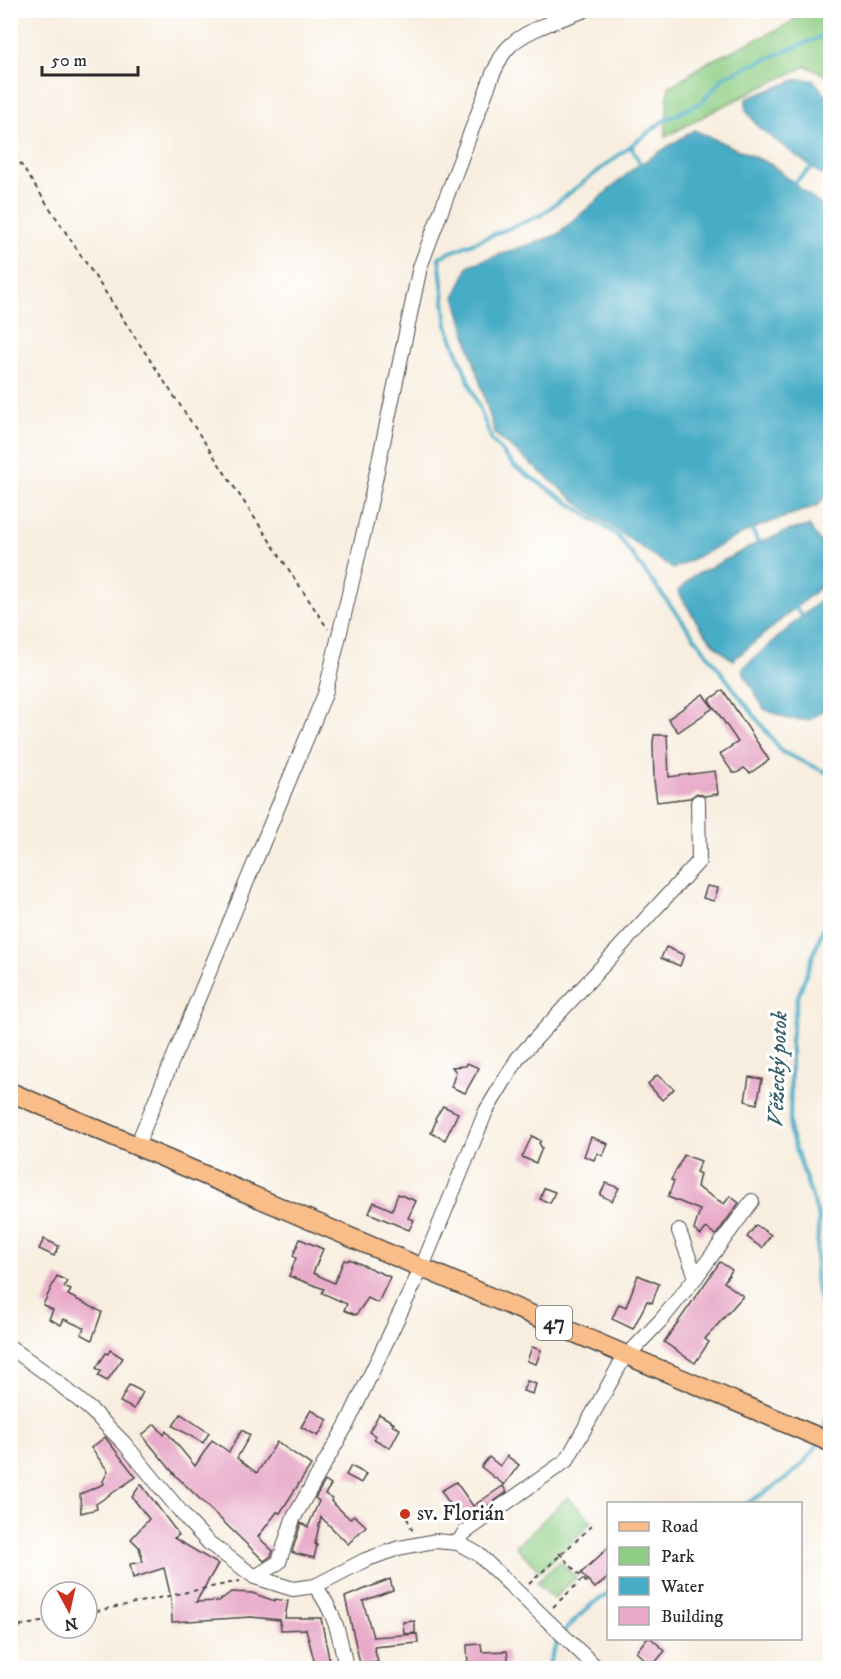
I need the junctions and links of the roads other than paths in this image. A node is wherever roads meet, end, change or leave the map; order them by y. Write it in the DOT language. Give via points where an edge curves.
graph roads {
  1 [pos="585,10"];
  2 [pos="699,802"];
  3 [pos="10,1092"];
  4 [pos="137,1145"];
  5 [pos="752,1201"];
  6 [pos="679,1232"];
  7 [pos="422,1267"];
  8 [pos="696,1277"];
  9 [pos="10,1347"];
  10 [pos="628,1355"];
  11 [pos="831,1442"];
  12 [pos="458,1543"];
  13 [pos="255,1578"];
  14 [pos="315,1586"];
  15 [pos="346,1668"];
  16 [pos="597,1668"];
  1 -- 4 [label="street" via="522,36 506,50 492,76 420,267 325,694"];
  2 -- 7 [label="street" via="699,861 518,1058 486,1111"];
  3 -- 4 [label="main road, 47"];
  4 -- 7 [label="main road, 47"];
  5 -- 8 [label="street"];
  6 -- 8 [label="street"];
  7 -- 10 [label="main road, 47"];
  7 -- 13 [label="street" via="347,1424 293,1519 279,1562"];
  8 -- 10 [label="street"];
  9 -- 13 [label="street" via="92,1410 209,1543"];
  10 -- 11 [label="main road, 47"];
  10 -- 12 [label="street" via="567,1460 464,1533"];
  12 -- 14 [label="street" via="435,1541 399,1548 365,1560"];
  12 -- 16 [label="street" via="478,1554"];
  13 -- 14 [label="street" via="293,1589"];
  14 -- 15 [label="street" via="328,1602 340,1633"];
}
